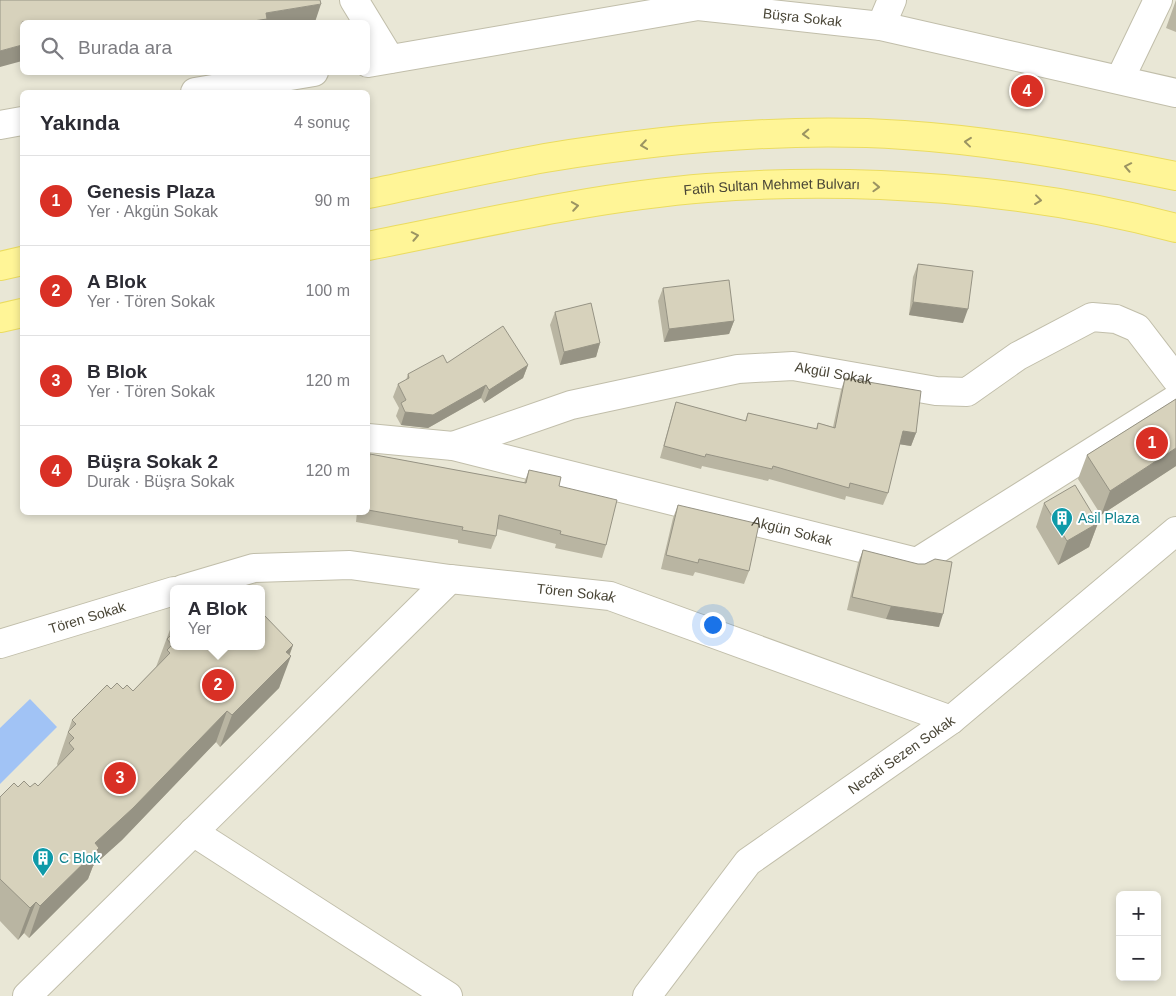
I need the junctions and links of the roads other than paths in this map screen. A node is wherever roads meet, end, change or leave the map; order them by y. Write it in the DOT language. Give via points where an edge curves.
graph roads {
  1 [pos="354,0"];
  2 [pos="892,0"];
  3 [pos="1158,0"];
  4 [pos="697,3"];
  5 [pos="362,20"];
  6 [pos="881,26"];
  7 [pos="370,39"];
  8 [pos="379,61"];
  9 [pos="296,75"];
  10 [pos="1120,79"];
  11 [pos="207,90"];
  12 [pos="1176,93"];
  13 [pos="20,121"];
  14 [pos="0,125"];
  15 [pos="1176,176"];
  16 [pos="370,194"];
  17 [pos="1176,228"];
  18 [pos="370,246"];
  19 [pos="20,261"];
  20 [pos="0,266"];
  21 [pos="20,313"];
  22 [pos="0,318"];
  23 [pos="1176,379"];
  24 [pos="1176,398"];
  25 [pos="370,438"];
  26 [pos="454,446"];
  27 [pos="1176,531"];
  28 [pos="450,579"];
  29 [pos="197,585"];
  30 [pos="170,592"];
  31 [pos="0,644"];
  32 [pos="950,720"];
  33 [pos="193,832"];
  34 [pos="27,996"];
  35 [pos="448,996"];
  36 [pos="647,996"];
  1 -- 5 [label="street"];
  2 -- 6 [label="street"];
  3 -- 10 [label="street"];
  4 -- 6 [label="street, Büşra Sokak"];
  4 -- 8 [label="street, Büşra Sokak"];
  6 -- 10 [label="street, Büşra Sokak"];
  7 -- 8 [label="street"];
  9 -- 11 [label="street"];
  10 -- 12 [label="street, Büşra Sokak"];
  13 -- 14 [label="street"];
  15 -- 16 [label="main road, one-way" via="1009,146 904,135 816,134 729,137 545,158"];
  18 -- 17 [label="main road, Fatih Sultan Mehmet Bulvarı, one-way" via="576,206 707,188 821,184 942,189 1052,202"];
  19 -- 20 [label="main road"];
  21 -- 22 [label="main road"];
  23 -- 26 [label="street, Akgül Sokak" via="1137,328 1116,319 1092,317 1018,356 967,392 936,390 794,366 738,369 570,405"];
  24 -- 26 [label="street, Akgün Sokak" via="917,562"];
  25 -- 26 [label="street, Akgün Sokak"];
  27 -- 32 [label="street, Necati Sezen Sokak"];
  28 -- 29 [label="street, Tören Sokak" via="350,565 254,568"];
  28 -- 32 [label="street, Tören Sokak" via="610,596"];
  28 -- 33 [label="street"];
  30 -- 31 [label="street, Tören Sokak"];
  32 -- 36 [label="street, Necati Sezen Sokak" via="748,862"];
  33 -- 34 [label="street"];
  33 -- 35 [label="street"];
}
